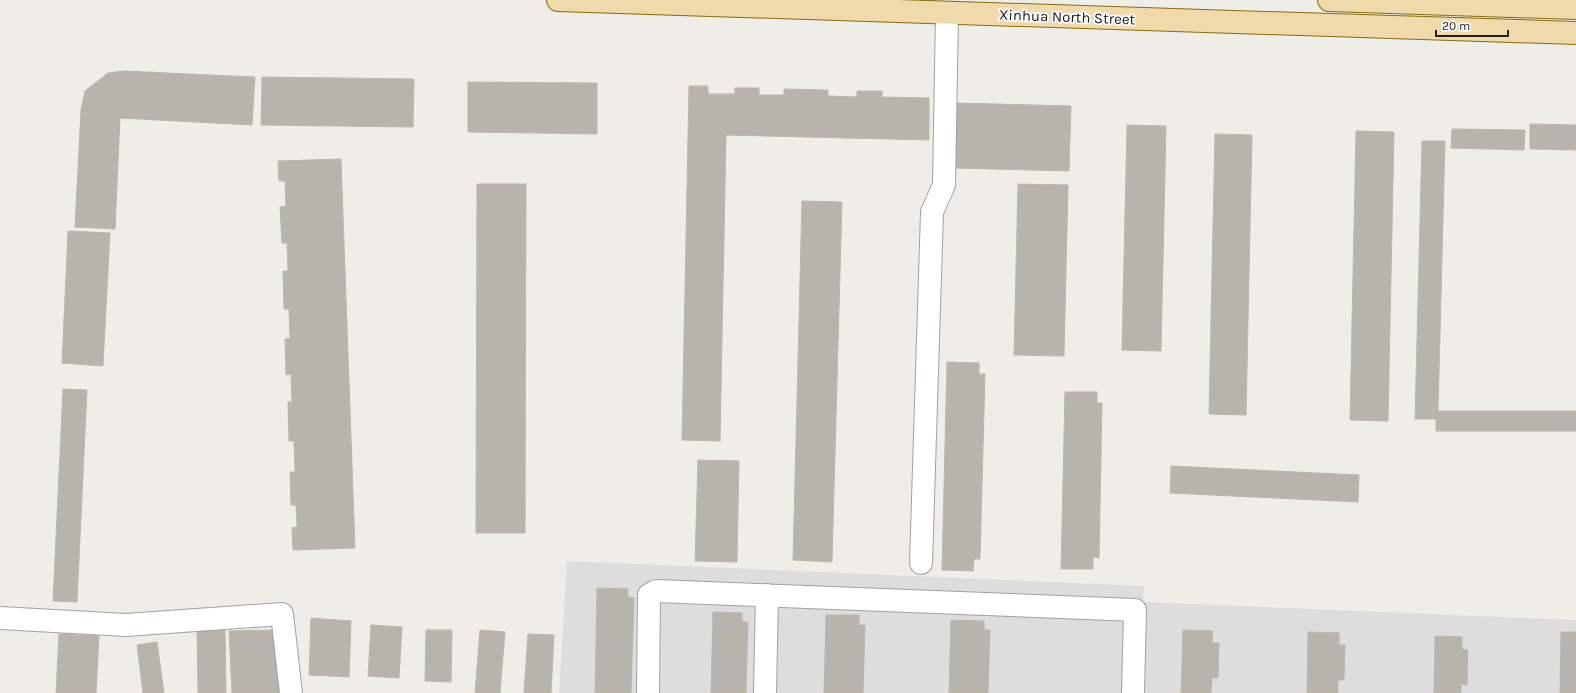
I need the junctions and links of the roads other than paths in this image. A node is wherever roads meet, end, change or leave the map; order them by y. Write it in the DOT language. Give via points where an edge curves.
graph roads {
  1 [pos="558,0"];
  2 [pos="1329,0"];
  3 [pos="1475,2"];
  4 [pos="1576,8"];
  5 [pos="947,13"];
  6 [pos="1576,33"];
  7 [pos="921,563"];
  8 [pos="767,596"];
  9 [pos="0,618"];
  10 [pos="292,693"];
  11 [pos="648,693"];
  12 [pos="765,693"];
  13 [pos="1133,693"];
  1 -- 5 [label="main road, Xinhua North Street"];
  2 -- 3 [label="main road"];
  3 -- 4 [label="main road"];
  5 -- 6 [label="main road, Xinhua North Street"];
  5 -- 7 [label="lane" via="944,185 932,212"];
  8 -- 11 [label="lane" via="656,591 649,595"];
  8 -- 12 [label="lane"];
  8 -- 13 [label="lane" via="1135,610"];
  9 -- 10 [label="lane" via="126,625 282,614"];
}
